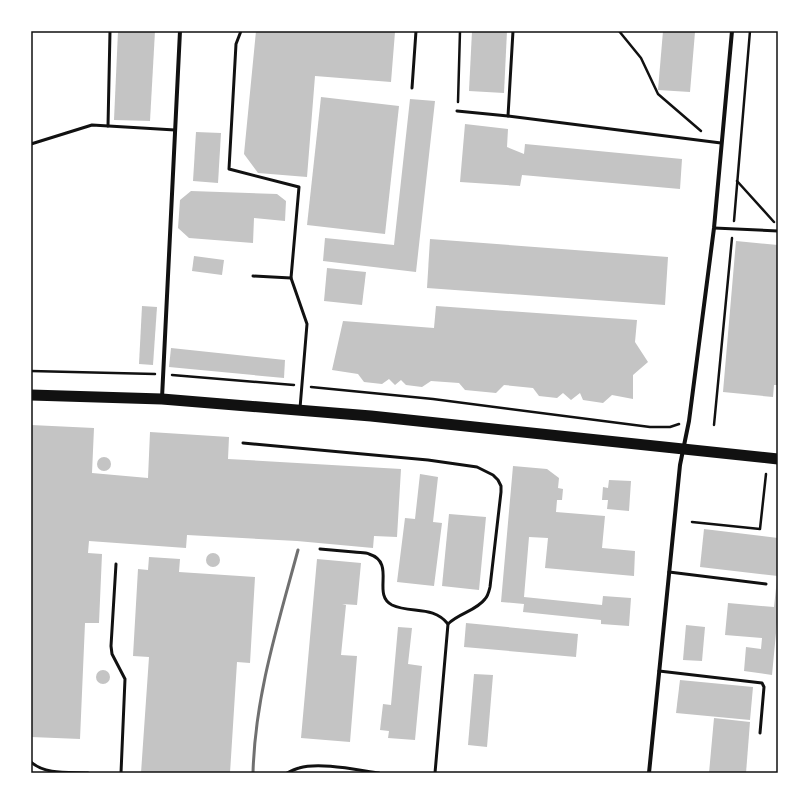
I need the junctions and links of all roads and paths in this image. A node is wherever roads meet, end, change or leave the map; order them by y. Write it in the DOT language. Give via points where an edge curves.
graph roads {
  1 [pos="110,31"];
  2 [pos="180,31"];
  3 [pos="241,31"];
  4 [pos="416,31"];
  5 [pos="460,31"];
  6 [pos="513,31"];
  7 [pos="619,31"];
  8 [pos="732,31"];
  9 [pos="412,88"];
  10 [pos="458,111"];
  11 [pos="508,116"];
  12 [pos="108,126"];
  13 [pos="175,130"];
  14 [pos="701,131"];
  15 [pos="722,143"];
  16 [pos="31,144"];
  17 [pos="737,181"];
  18 [pos="778,227"];
  19 [pos="714,228"];
  20 [pos="778,231"];
  21 [pos="253,276"];
  22 [pos="291,278"];
  23 [pos="31,371"];
  24 [pos="163,374"];
  25 [pos="302,386"];
  26 [pos="31,395"];
  27 [pos="162,399"];
  28 [pos="300,410"];
  29 [pos="689,421"];
  30 [pos="243,442"];
  31 [pos="683,449"];
  32 [pos="778,459"];
  33 [pos="766,474"];
  34 [pos="692,522"];
  35 [pos="320,549"];
  36 [pos="116,564"];
  37 [pos="669,572"];
  38 [pos="766,584"];
  39 [pos="448,624"];
  40 [pos="659,671"];
  41 [pos="760,733"];
  42 [pos="31,762"];
  43 [pos="88,773"];
  44 [pos="121,773"];
  45 [pos="287,773"];
  46 [pos="379,773"];
  47 [pos="435,773"];
  48 [pos="648,773"];
  1 -- 12 [label="lane"];
  2 -- 13 [label="street"];
  3 -- 22 [label="lane" via="236,44 229,169 299,187"];
  4 -- 9 [label="lane"];
  5 -- 10 [label="path"];
  6 -- 11 [label="lane"];
  7 -- 14 [label="path" via="641,58 658,94"];
  8 -- 15 [label="street"];
  10 -- 11 [label="lane"];
  11 -- 15 [label="lane"];
  12 -- 13 [label="lane"];
  12 -- 16 [label="lane" via="92,125"];
  13 -- 24 [label="street"];
  15 -- 19 [label="street"];
  17 -- 18 [label="path"];
  19 -- 20 [label="lane"];
  19 -- 29 [label="street"];
  21 -- 22 [label="lane"];
  22 -- 25 [label="lane" via="307,324"];
  23 -- 24 [label="path"];
  24 -- 25 [label="path"];
  24 -- 27 [label="street"];
  25 -- 28 [label="lane"];
  25 -- 29 [label="path" via="433,399 650,427 670,427"];
  26 -- 27 [label="highway"];
  27 -- 28 [label="highway"];
  28 -- 31 [label="highway"];
  29 -- 31 [label="street"];
  30 -- 39 [label="lane" via="428,460 477,467 493,475 501,486 501,492 490,587 486,598 480,604"];
  31 -- 32 [label="highway"];
  31 -- 37 [label="street"];
  33 -- 34 [label="path" via="760,529"];
  35 -- 39 [label="lane" via="368,554 378,558 384,572 383,590 391,604 437,614"];
  36 -- 44 [label="lane" via="111,646 112,654 125,679"];
  37 -- 38 [label="lane"];
  37 -- 40 [label="street"];
  39 -- 47 [label="lane"];
  40 -- 41 [label="lane" via="762,683 764,687"];
  40 -- 48 [label="street"];
  42 -- 43 [label="lane" via="45,770"];
  45 -- 46 [label="lane" via="298,768 323,766"];
}
